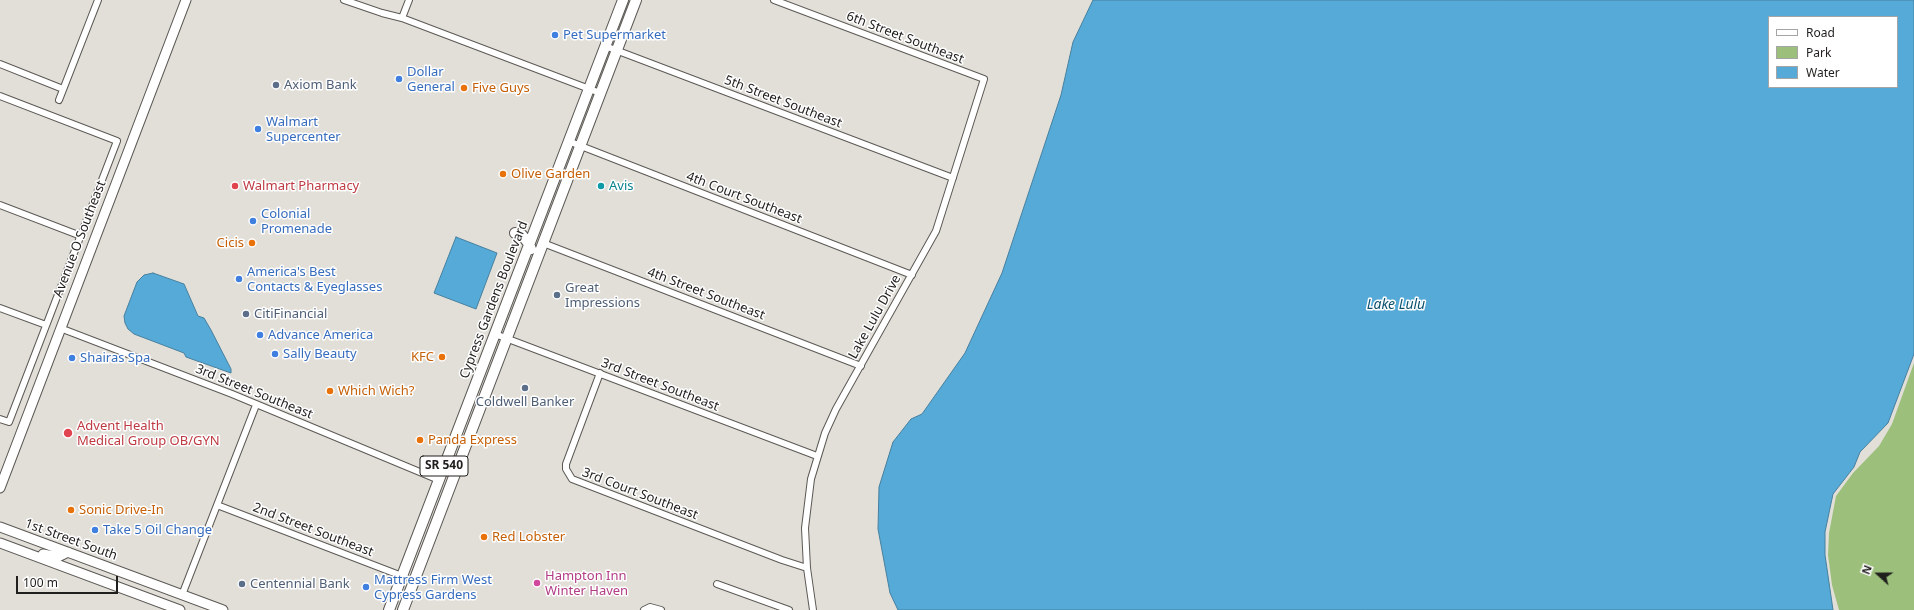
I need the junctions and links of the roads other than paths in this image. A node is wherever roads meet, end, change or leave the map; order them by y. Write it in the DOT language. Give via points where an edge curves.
graph roads {
  1 [pos="98,0"];
  2 [pos="186,0"];
  3 [pos="344,0"];
  4 [pos="409,0"];
  5 [pos="622,0"];
  6 [pos="635,0"];
  7 [pos="774,0"];
  8 [pos="352,1"];
  9 [pos="402,18"];
  10 [pos="605,46"];
  11 [pos="616,50"];
  12 [pos="0,64"];
  13 [pos="984,80"];
  14 [pos="63,89"];
  15 [pos="589,89"];
  16 [pos="600,93"];
  17 [pos="0,96"];
  18 [pos="58,100"];
  19 [pos="568,141"];
  20 [pos="580,146"];
  21 [pos="953,178"];
  22 [pos="546,199"];
  23 [pos="0,205"];
  24 [pos="515,233"];
  25 [pos="81,236"];
  26 [pos="543,243"];
  27 [pos="529,244"];
  28 [pos="912,275"];
  29 [pos="525,288"];
  30 [pos="0,308"];
  31 [pos="46,326"];
  32 [pos="60,328"];
  33 [pos="494,334"];
  34 [pos="506,339"];
  35 [pos="861,366"];
  36 [pos="600,373"];
  37 [pos="256,404"];
  38 [pos="0,419"];
  39 [pos="817,456"];
  40 [pos="439,480"];
  41 [pos="0,488"];
  42 [pos="217,505"];
  43 [pos="0,527"];
  44 [pos="420,529"];
  45 [pos="431,536"];
  46 [pos="0,543"];
  47 [pos="68,552"];
  48 [pos="28,553"];
  49 [pos="807,568"];
  50 [pos="402,576"];
  51 [pos="415,577"];
  52 [pos="717,584"];
  53 [pos="182,595"];
  54 [pos="177,610"];
  55 [pos="223,610"];
  56 [pos="389,610"];
  57 [pos="403,610"];
  58 [pos="644,610"];
  59 [pos="661,610"];
  60 [pos="789,610"];
  61 [pos="813,610"];
  1 -- 14 [label="street"];
  2 -- 32 [label="street, Avenue O Southeast"];
  3 -- 8 [label="street"];
  4 -- 9 [label="street"];
  5 -- 10 [label="main road, Cypress Gardens Boulevard / SR 540"];
  6 -- 11 [label="main road, Cypress Gardens Boulevard / SR 540"];
  7 -- 13 [label="street, 6th Street Southeast"];
  8 -- 9 [label="street"];
  9 -- 15 [label="street"];
  10 -- 11 [label="street, 5th Street Southeast"];
  10 -- 15 [label="main road, Cypress Gardens Boulevard / SR 540"];
  11 -- 16 [label="main road, Cypress Gardens Boulevard / SR 540"];
  11 -- 21 [label="street, 5th Street Southeast"];
  12 -- 14 [label="street"];
  13 -- 21 [label="street, Lake Lulu Drive"];
  14 -- 18 [label="street"];
  15 -- 16 [label="street"];
  15 -- 19 [label="main road, Cypress Gardens Boulevard / SR 540"];
  16 -- 20 [label="main road, Cypress Gardens Boulevard / SR 540"];
  17 -- 25 [label="street" via="117,141"];
  19 -- 20 [label="street, 4th Court Southeast"];
  19 -- 22 [label="main road, Cypress Gardens Boulevard / SR 540"];
  20 -- 26 [label="main road, Cypress Gardens Boulevard / SR 540"];
  20 -- 28 [label="street, 4th Court Southeast"];
  21 -- 28 [label="street, Lake Lulu Drive" via="936,231"];
  22 -- 26 [label="main road"];
  22 -- 27 [label="main road, Cypress Gardens Boulevard / SR 540"];
  23 -- 25 [label="street"];
  24 -- 27 [label="main road" via="522,235"];
  25 -- 31 [label="street"];
  26 -- 29 [label="main road, Cypress Gardens Boulevard / SR 540"];
  26 -- 35 [label="street, 4th Street Southeast"];
  27 -- 29 [label="main road" via="532,252"];
  27 -- 33 [label="main road, Cypress Gardens Boulevard / SR 540"];
  28 -- 35 [label="street, Lake Lulu Drive"];
  29 -- 34 [label="main road, Cypress Gardens Boulevard / SR 540"];
  30 -- 31 [label="street"];
  31 -- 38 [label="street" via="9,422"];
  32 -- 37 [label="street, 3rd Street Southeast"];
  32 -- 41 [label="street, Avenue O Southeast"];
  33 -- 34 [label="street, 3rd Street Southeast"];
  33 -- 40 [label="main road, Cypress Gardens Boulevard / SR 540"];
  34 -- 36 [label="street, 3rd Street Southeast"];
  34 -- 45 [label="main road, Cypress Gardens Boulevard / SR 540"];
  35 -- 39 [label="street, Lake Lulu Drive" via="827,427"];
  36 -- 39 [label="street, 3rd Street Southeast"];
  36 -- 49 [label="street, 3rd Court Southeast" via="566,464 572,479"];
  37 -- 40 [label="street, 3rd Street Southeast"];
  37 -- 42 [label="street"];
  39 -- 49 [label="street, Lake Lulu Drive" via="808,501 805,539"];
  40 -- 44 [label="main road, Cypress Gardens Boulevard / SR 540"];
  40 -- 45 [label="main road"];
  42 -- 50 [label="street, 2nd Street Southeast"];
  42 -- 53 [label="street"];
  43 -- 47 [label="street, 1st Street South"];
  44 -- 50 [label="main road, Cypress Gardens Boulevard / SR 540"];
  44 -- 51 [label="main road" via="421,538 410,571"];
  45 -- 51 [label="main road, Cypress Gardens Boulevard / SR 540"];
  46 -- 48 [label="street, 1st Street South"];
  47 -- 48 [label="street" via="58,557"];
  47 -- 53 [label="street, 1st Street South"];
  48 -- 54 [label="street, 1st Street South"];
  49 -- 61 [label="street, Lake Lulu Drive"];
  50 -- 56 [label="main road, Cypress Gardens Boulevard / SR 540"];
  51 -- 57 [label="main road, Cypress Gardens Boulevard / SR 540"];
  52 -- 60 [label="street"];
  53 -- 55 [label="street, 1st Street South"];
  58 -- 59 [label="street" via="650,607"];
}
